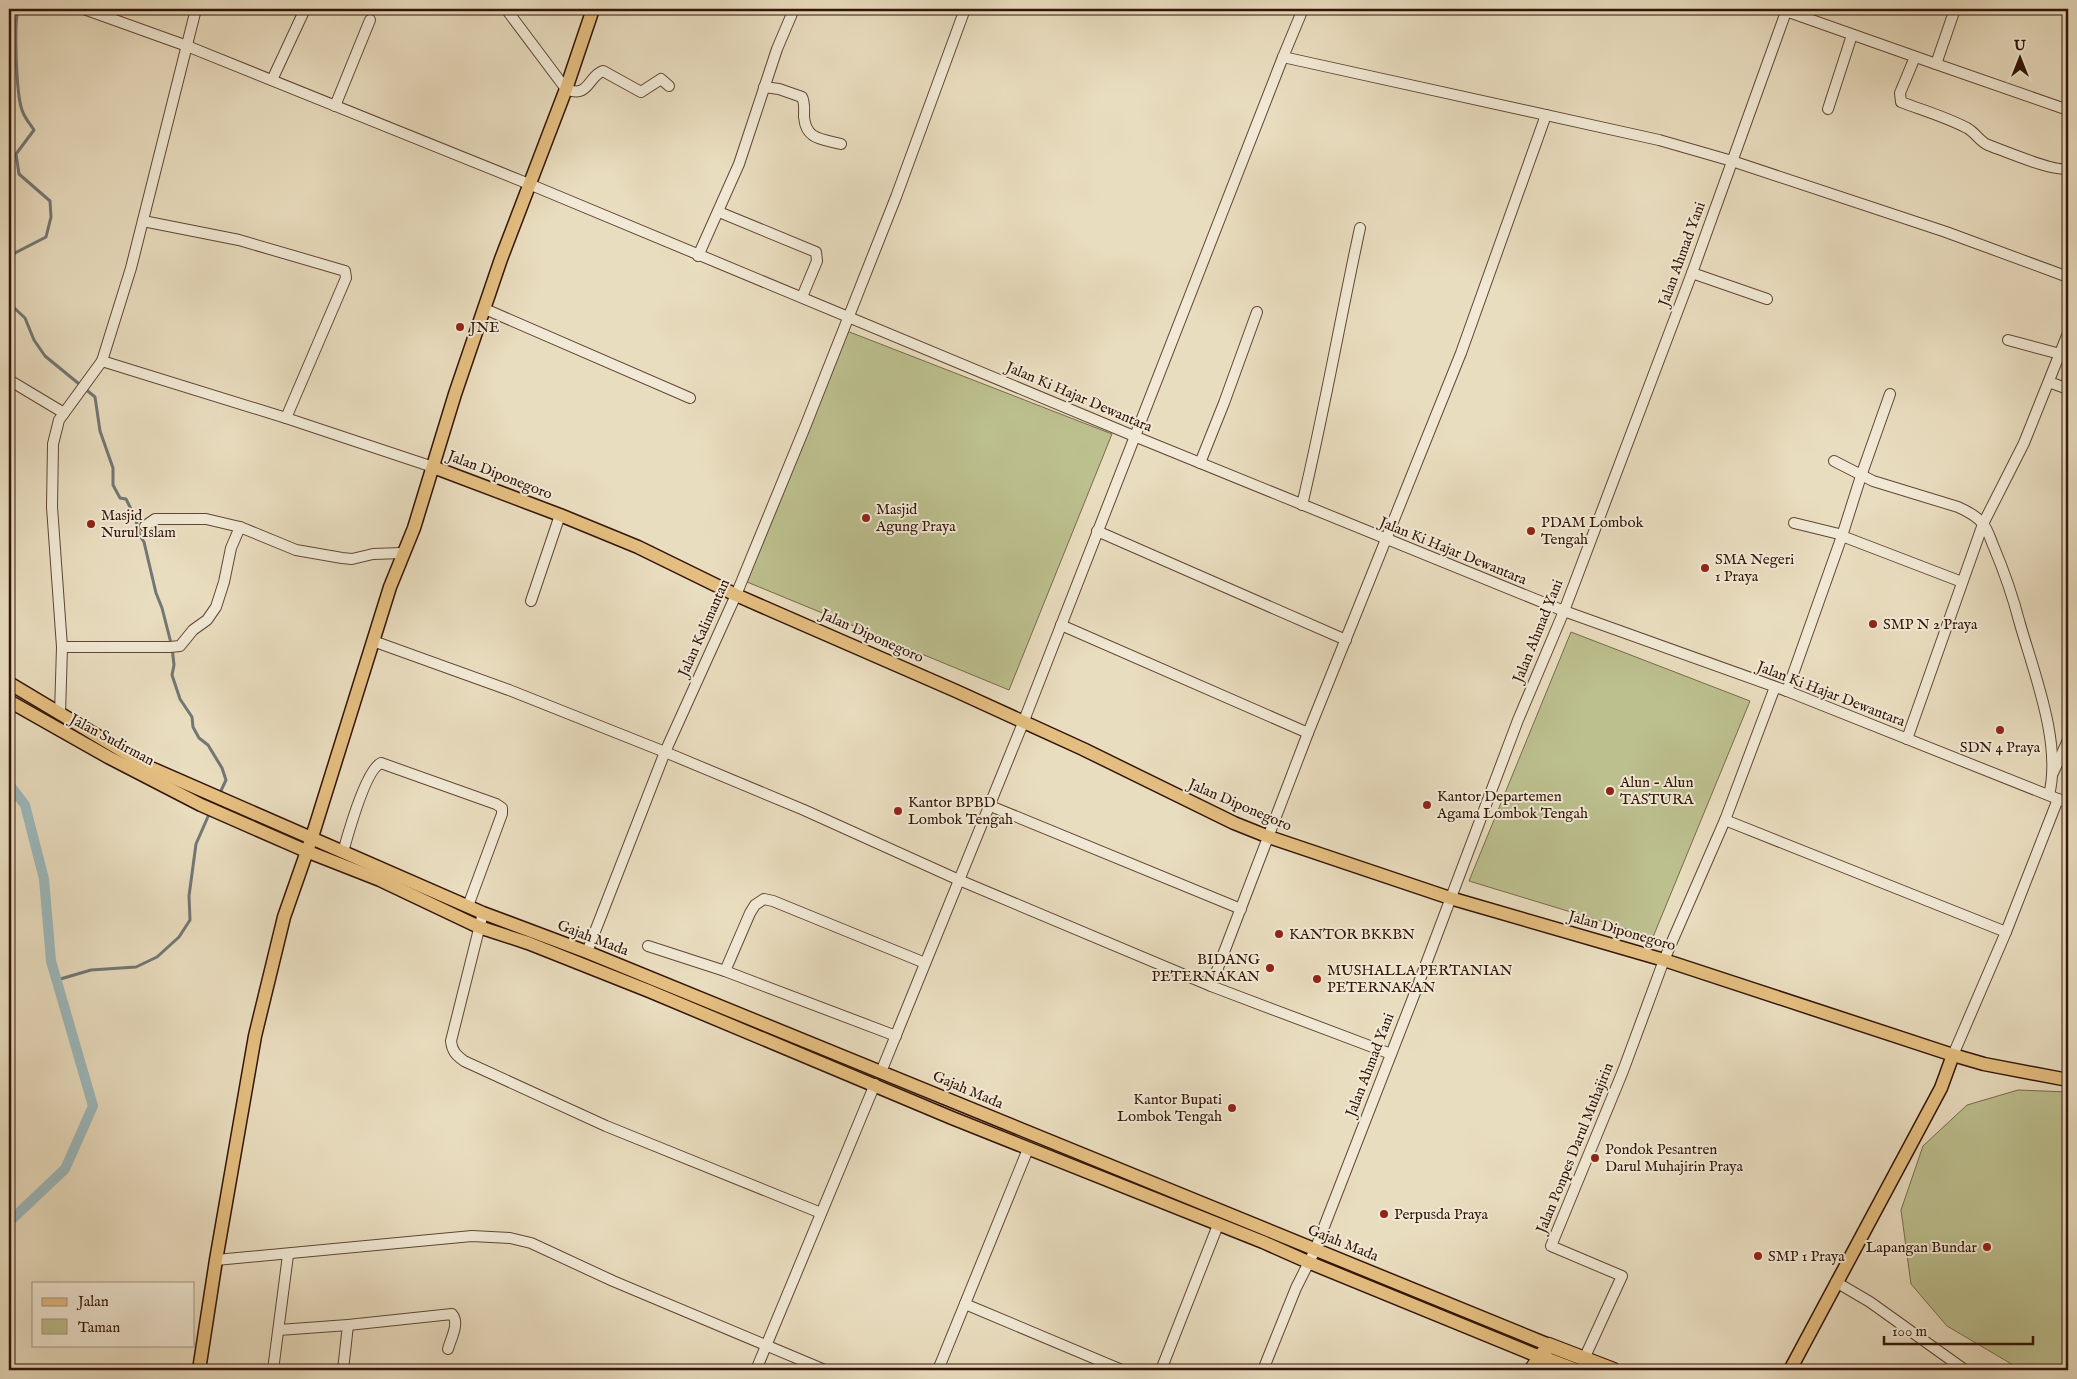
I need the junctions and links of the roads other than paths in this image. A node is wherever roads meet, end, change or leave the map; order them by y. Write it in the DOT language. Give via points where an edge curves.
graph roads {
  1 [pos="84,9"];
  2 [pos="196,9"];
  3 [pos="305,9"];
  4 [pos="506,9"];
  5 [pos="593,9"];
  6 [pos="794,9"];
  7 [pos="965,9"];
  8 [pos="1303,9"];
  9 [pos="1955,9"];
  10 [pos="1786,10"];
  11 [pos="370,20"];
  12 [pos="1852,35"];
  13 [pos="187,46"];
  14 [pos="1283,57"];
  15 [pos="1915,57"];
  16 [pos="1936,64"];
  17 [pos="272,80"];
  18 [pos="669,86"];
  19 [pos="764,87"];
  20 [pos="566,89"];
  21 [pos="335,106"];
  22 [pos="1828,110"];
  23 [pos="2068,110"];
  24 [pos="1546,115"];
  25 [pos="841,144"];
  26 [pos="1732,161"];
  27 [pos="2068,168"];
  28 [pos="529,184"];
  29 [pos="719,212"];
  30 [pos="143,221"];
  31 [pos="1360,228"];
  32 [pos="698,256"];
  33 [pos="1692,273"];
  34 [pos="2068,277"];
  35 [pos="802,297"];
  36 [pos="1767,299"];
  37 [pos="485,309"];
  38 [pos="1257,312"];
  39 [pos="848,316"];
  40 [pos="2068,333"];
  41 [pos="2008,340"];
  42 [pos="2060,354"];
  43 [pos="102,361"];
  44 [pos="9,380"];
  45 [pos="2049,382"];
  46 [pos="2068,390"];
  47 [pos="1890,394"];
  48 [pos="690,398"];
  49 [pos="64,413"];
  50 [pos="286,418"];
  51 [pos="1134,436"];
  52 [pos="1834,461"];
  53 [pos="1200,463"];
  54 [pos="433,467"];
  55 [pos="1861,476"];
  56 [pos="1302,505"];
  57 [pos="560,515"];
  58 [pos="1794,524"];
  59 [pos="1983,524"];
  60 [pos="145,526"];
  61 [pos="240,527"];
  62 [pos="1098,531"];
  63 [pos="1842,535"];
  64 [pos="1385,540"];
  65 [pos="402,553"];
  66 [pos="1962,582"];
  67 [pos="736,595"];
  68 [pos="531,601"];
  69 [pos="1564,611"];
  70 [pos="1061,625"];
  71 [pos="1346,640"];
  72 [pos="373,641"];
  73 [pos="62,647"];
  74 [pos="9,683"];
  75 [pos="1775,687"];
  76 [pos="1787,691"];
  77 [pos="9,701"];
  78 [pos="60,714"];
  79 [pos="1023,723"];
  80 [pos="1308,733"];
  81 [pos="1907,739"];
  82 [pos="2068,740"];
  83 [pos="665,752"];
  84 [pos="2052,776"];
  85 [pos="2053,796"];
  86 [pos="2068,803"];
  87 [pos="988,805"];
  88 [pos="1725,820"];
  89 [pos="269,834"];
  90 [pos="312,837"];
  91 [pos="1269,837"];
  92 [pos="306,851"];
  93 [pos="343,852"];
  94 [pos="959,880"];
  95 [pos="1450,898"];
  96 [pos="468,906"];
  97 [pos="1242,909"];
  98 [pos="483,913"];
  99 [pos="479,927"];
  100 [pos="2006,932"];
  101 [pos="648,946"];
  102 [pos="587,952"];
  103 [pos="1664,960"];
  104 [pos="924,963"];
  105 [pos="725,971"];
  106 [pos="1211,986"];
  107 [pos="696,1004"];
  108 [pos="896,1036"];
  109 [pos="1391,1054"];
  110 [pos="1953,1055"];
  111 [pos="881,1072"];
  112 [pos="2068,1080"];
  113 [pos="875,1084"];
  114 [pos="1028,1148"];
  115 [pos="1128,1181"];
  116 [pos="821,1212"];
  117 [pos="1218,1224"];
  118 [pos="1315,1250"];
  119 [pos="288,1255"];
  120 [pos="216,1260"];
  121 [pos="1308,1262"];
  122 [pos="1836,1282"];
  123 [pos="965,1304"];
  124 [pos="348,1325"];
  125 [pos="279,1330"];
  126 [pos="767,1345"];
  127 [pos="448,1348"];
  128 [pos="1544,1351"];
  129 [pos="1584,1359"];
  130 [pos="1560,1363"];
  131 [pos="199,1370"];
  132 [pos="273,1370"];
  133 [pos="342,1370"];
  134 [pos="756,1370"];
  135 [pos="825,1370"];
  136 [pos="938,1370"];
  137 [pos="1122,1370"];
  138 [pos="1161,1370"];
  139 [pos="1262,1370"];
  140 [pos="1531,1370"];
  141 [pos="1574,1370"];
  142 [pos="1614,1370"];
  143 [pos="1790,1370"];
  144 [pos="1965,1370"];
  1 -- 13 [label="street, Jalan Ki Hajar Dewantara"];
  2 -- 13 [label="street"];
  3 -- 17 [label="street"];
  4 -- 20 [label="street"];
  5 -- 20 [label="main road"];
  6 -- 19 [label="street"];
  7 -- 39 [label="street, Jalan Kalimantan"];
  8 -- 14 [label="street"];
  9 -- 16 [label="street"];
  10 -- 12 [label="street"];
  10 -- 26 [label="street, Jalan Ahmad Yani"];
  11 -- 21 [label="street"];
  12 -- 15 [label="street"];
  12 -- 22 [label="street"];
  13 -- 17 [label="street, Jalan Ki Hajar Dewantara"];
  13 -- 30 [label="street"];
  14 -- 24 [label="street"];
  14 -- 51 [label="street"];
  15 -- 16 [label="street"];
  15 -- 27 [label="street" via="1900,93 1901,102 1964,126 1988,145 2051,167"];
  16 -- 23 [label="street"];
  17 -- 21 [label="street, Jalan Ki Hajar Dewantara"];
  18 -- 20 [label="street" via="661,79 639,91 603,71 586,88"];
  19 -- 25 [label="street" via="779,88 802,97 805,126 810,134"];
  19 -- 29 [label="street" via="746,145"];
  20 -- 28 [label="main road"];
  21 -- 28 [label="street, Jalan Ki Hajar Dewantara"];
  24 -- 26 [label="street" via="1659,140"];
  24 -- 64 [label="street" via="1461,352"];
  26 -- 33 [label="street, Jalan Ahmad Yani"];
  26 -- 34 [label="street" via="1946,232"];
  28 -- 32 [label="street, Jalan Ki Hajar Dewantara"];
  28 -- 37 [label="main road"];
  29 -- 32 [label="street"];
  29 -- 35 [label="street" via="816,252 817,260"];
  30 -- 43 [label="street"];
  30 -- 50 [label="street" via="240,240 345,271 346,278"];
  31 -- 56 [label="street"];
  32 -- 35 [label="street, Jalan Ki Hajar Dewantara"];
  33 -- 36 [label="street"];
  33 -- 69 [label="street, Jalan Ahmad Yani"];
  35 -- 39 [label="street, Jalan Ki Hajar Dewantara"];
  37 -- 48 [label="street"];
  37 -- 54 [label="main road" via="454,394"];
  38 -- 53 [label="street"];
  39 -- 51 [label="street, Jalan Ki Hajar Dewantara"];
  39 -- 67 [label="street, Jalan Kalimantan"];
  40 -- 42 [label="street"];
  41 -- 42 [label="street"];
  42 -- 45 [label="street"];
  43 -- 49 [label="street"];
  43 -- 50 [label="street"];
  44 -- 49 [label="street"];
  45 -- 46 [label="street"];
  45 -- 59 [label="street" via="2012,471"];
  47 -- 55 [label="street"];
  49 -- 73 [label="street" via="55,432 52,454 52,507"];
  50 -- 54 [label="street"];
  51 -- 53 [label="street, Jalan Ki Hajar Dewantara"];
  51 -- 62 [label="street"];
  52 -- 55 [label="street"];
  53 -- 56 [label="street, Jalan Ki Hajar Dewantara"];
  54 -- 57 [label="main road, Jalan Diponegoro"];
  54 -- 65 [label="main road" via="414,528"];
  55 -- 59 [label="street" via="1958,507"];
  55 -- 63 [label="street"];
  56 -- 64 [label="street, Jalan Ki Hajar Dewantara"];
  57 -- 67 [label="main road, Jalan Diponegoro" via="638,547"];
  57 -- 68 [label="street"];
  58 -- 63 [label="street"];
  59 -- 66 [label="street"];
  59 -- 84 [label="street" via="2011,591 2041,693"];
  60 -- 61 [label="street" via="155,519 182,518 215,520"];
  61 -- 65 [label="street" via="296,550 342,558"];
  61 -- 73 [label="street" via="231,548 216,607 180,646"];
  62 -- 70 [label="street"];
  62 -- 71 [label="street"];
  63 -- 66 [label="street"];
  63 -- 76 [label="street"];
  64 -- 69 [label="street, Jalan Ki Hajar Dewantara"];
  64 -- 71 [label="street"];
  65 -- 72 [label="main road"];
  66 -- 81 [label="street"];
  67 -- 79 [label="main road, Jalan Diponegoro"];
  67 -- 83 [label="street, Jalan Kalimantan"];
  69 -- 75 [label="street, Jalan Ki Hajar Dewantara"];
  69 -- 95 [label="street, Jalan Ahmad Yani" via="1518,720"];
  70 -- 79 [label="street"];
  70 -- 80 [label="street"];
  71 -- 80 [label="street"];
  72 -- 83 [label="street" via="509,690"];
  72 -- 90 [label="main road"];
  73 -- 78 [label="street"];
  74 -- 78 [label="main road, Gajah Mada"];
  75 -- 76 [label="street, Jalan Ki Hajar Dewantara"];
  75 -- 88 [label="street"];
  76 -- 81 [label="street, Jalan Ki Hajar Dewantara"];
  77 -- 89 [label="main road, Jalan Sudirman" via="201,805"];
  78 -- 90 [label="main road, Gajah Mada" via="151,768"];
  79 -- 87 [label="street"];
  79 -- 91 [label="main road, Jalan Diponegoro"];
  80 -- 91 [label="street"];
  81 -- 85 [label="street, Jalan Ki Hajar Dewantara"];
  82 -- 84 [label="street"];
  83 -- 94 [label="street"];
  83 -- 102 [label="street, Jalan Kalimantan"];
  84 -- 85 [label="street"];
  85 -- 86 [label="street, Jalan Ki Hajar Dewantara"];
  85 -- 100 [label="street"];
  87 -- 94 [label="street"];
  87 -- 97 [label="street"];
  88 -- 100 [label="street"];
  88 -- 103 [label="street"];
  89 -- 92 [label="main road, Gajah Mada"];
  90 -- 92 [label="main road"];
  90 -- 93 [label="main road, Gajah Mada"];
  91 -- 95 [label="main road, Jalan Diponegoro"];
  91 -- 97 [label="street"];
  92 -- 99 [label="main road, Gajah Mada" via="380,880"];
  92 -- 120 [label="main road" via="284,917 255,1036"];
  93 -- 96 [label="main road, Gajah Mada"];
  93 -- 96 [label="street" via="361,795 375,766 381,762 496,804 502,808 502,814"];
  94 -- 104 [label="street"];
  94 -- 106 [label="street"];
  95 -- 103 [label="main road, Jalan Diponegoro"];
  95 -- 109 [label="street, Jalan Ahmad Yani"];
  96 -- 98 [label="main road, Gajah Mada"];
  97 -- 106 [label="street"];
  98 -- 99 [label="street"];
  98 -- 102 [label="main road, Gajah Mada"];
  99 -- 107 [label="main road, Gajah Mada"];
  99 -- 116 [label="street" via="451,1041 456,1055 606,1126"];
  100 -- 110 [label="street"];
  101 -- 105 [label="street"];
  102 -- 107 [label="main road, Gajah Mada"];
  103 -- 110 [label="main road, Jalan Diponegoro"];
  103 -- 129 [label="street, Jalan Ponpes Darul Muhajirin" via="1623,1071 1551,1246 1622,1276"];
  104 -- 105 [label="street" via="764,899 755,904 750,913"];
  104 -- 108 [label="street"];
  105 -- 108 [label="street"];
  106 -- 109 [label="street"];
  107 -- 111 [label="main road, Gajah Mada"];
  107 -- 113 [label="main road, Gajah Mada"];
  108 -- 111 [label="street"];
  109 -- 118 [label="street, Jalan Ahmad Yani"];
  110 -- 112 [label="main road, Jalan Diponegoro"];
  110 -- 122 [label="main road" via="1941,1088"];
  111 -- 115 [label="main road, Gajah Mada"];
  113 -- 114 [label="main road, Gajah Mada"];
  113 -- 116 [label="street"];
  114 -- 115 [label="main road, Gajah Mada"];
  114 -- 123 [label="street"];
  115 -- 117 [label="main road, Gajah Mada"];
  115 -- 118 [label="main road, Gajah Mada" via="1265,1228"];
  116 -- 126 [label="street"];
  117 -- 121 [label="main road, Gajah Mada"];
  117 -- 138 [label="street"];
  118 -- 121 [label="street, Jalan Ahmad Yani"];
  118 -- 128 [label="main road, Gajah Mada"];
  119 -- 120 [label="street"];
  119 -- 125 [label="street"];
  119 -- 126 [label="street" via="472,1236 510,1238 531,1243 570,1263"];
  120 -- 131 [label="main road"];
  121 -- 128 [label="main road, Gajah Mada"];
  121 -- 139 [label="street, Jalan Ahmad Yani"];
  122 -- 143 [label="main road"];
  122 -- 144 [label="street" via="1870,1302"];
  123 -- 136 [label="street"];
  123 -- 137 [label="street"];
  124 -- 125 [label="street"];
  124 -- 127 [label="street" via="452,1314 455,1325"];
  124 -- 133 [label="street"];
  125 -- 132 [label="street"];
  126 -- 134 [label="street"];
  126 -- 135 [label="street"];
  128 -- 130 [label="highway, Gajah Mada"];
  128 -- 140 [label="highway"];
  129 -- 130 [label="highway, Gajah Mada"];
  129 -- 142 [label="highway, Gajah Mada"];
  130 -- 141 [label="highway, Gajah Mada"];
}
